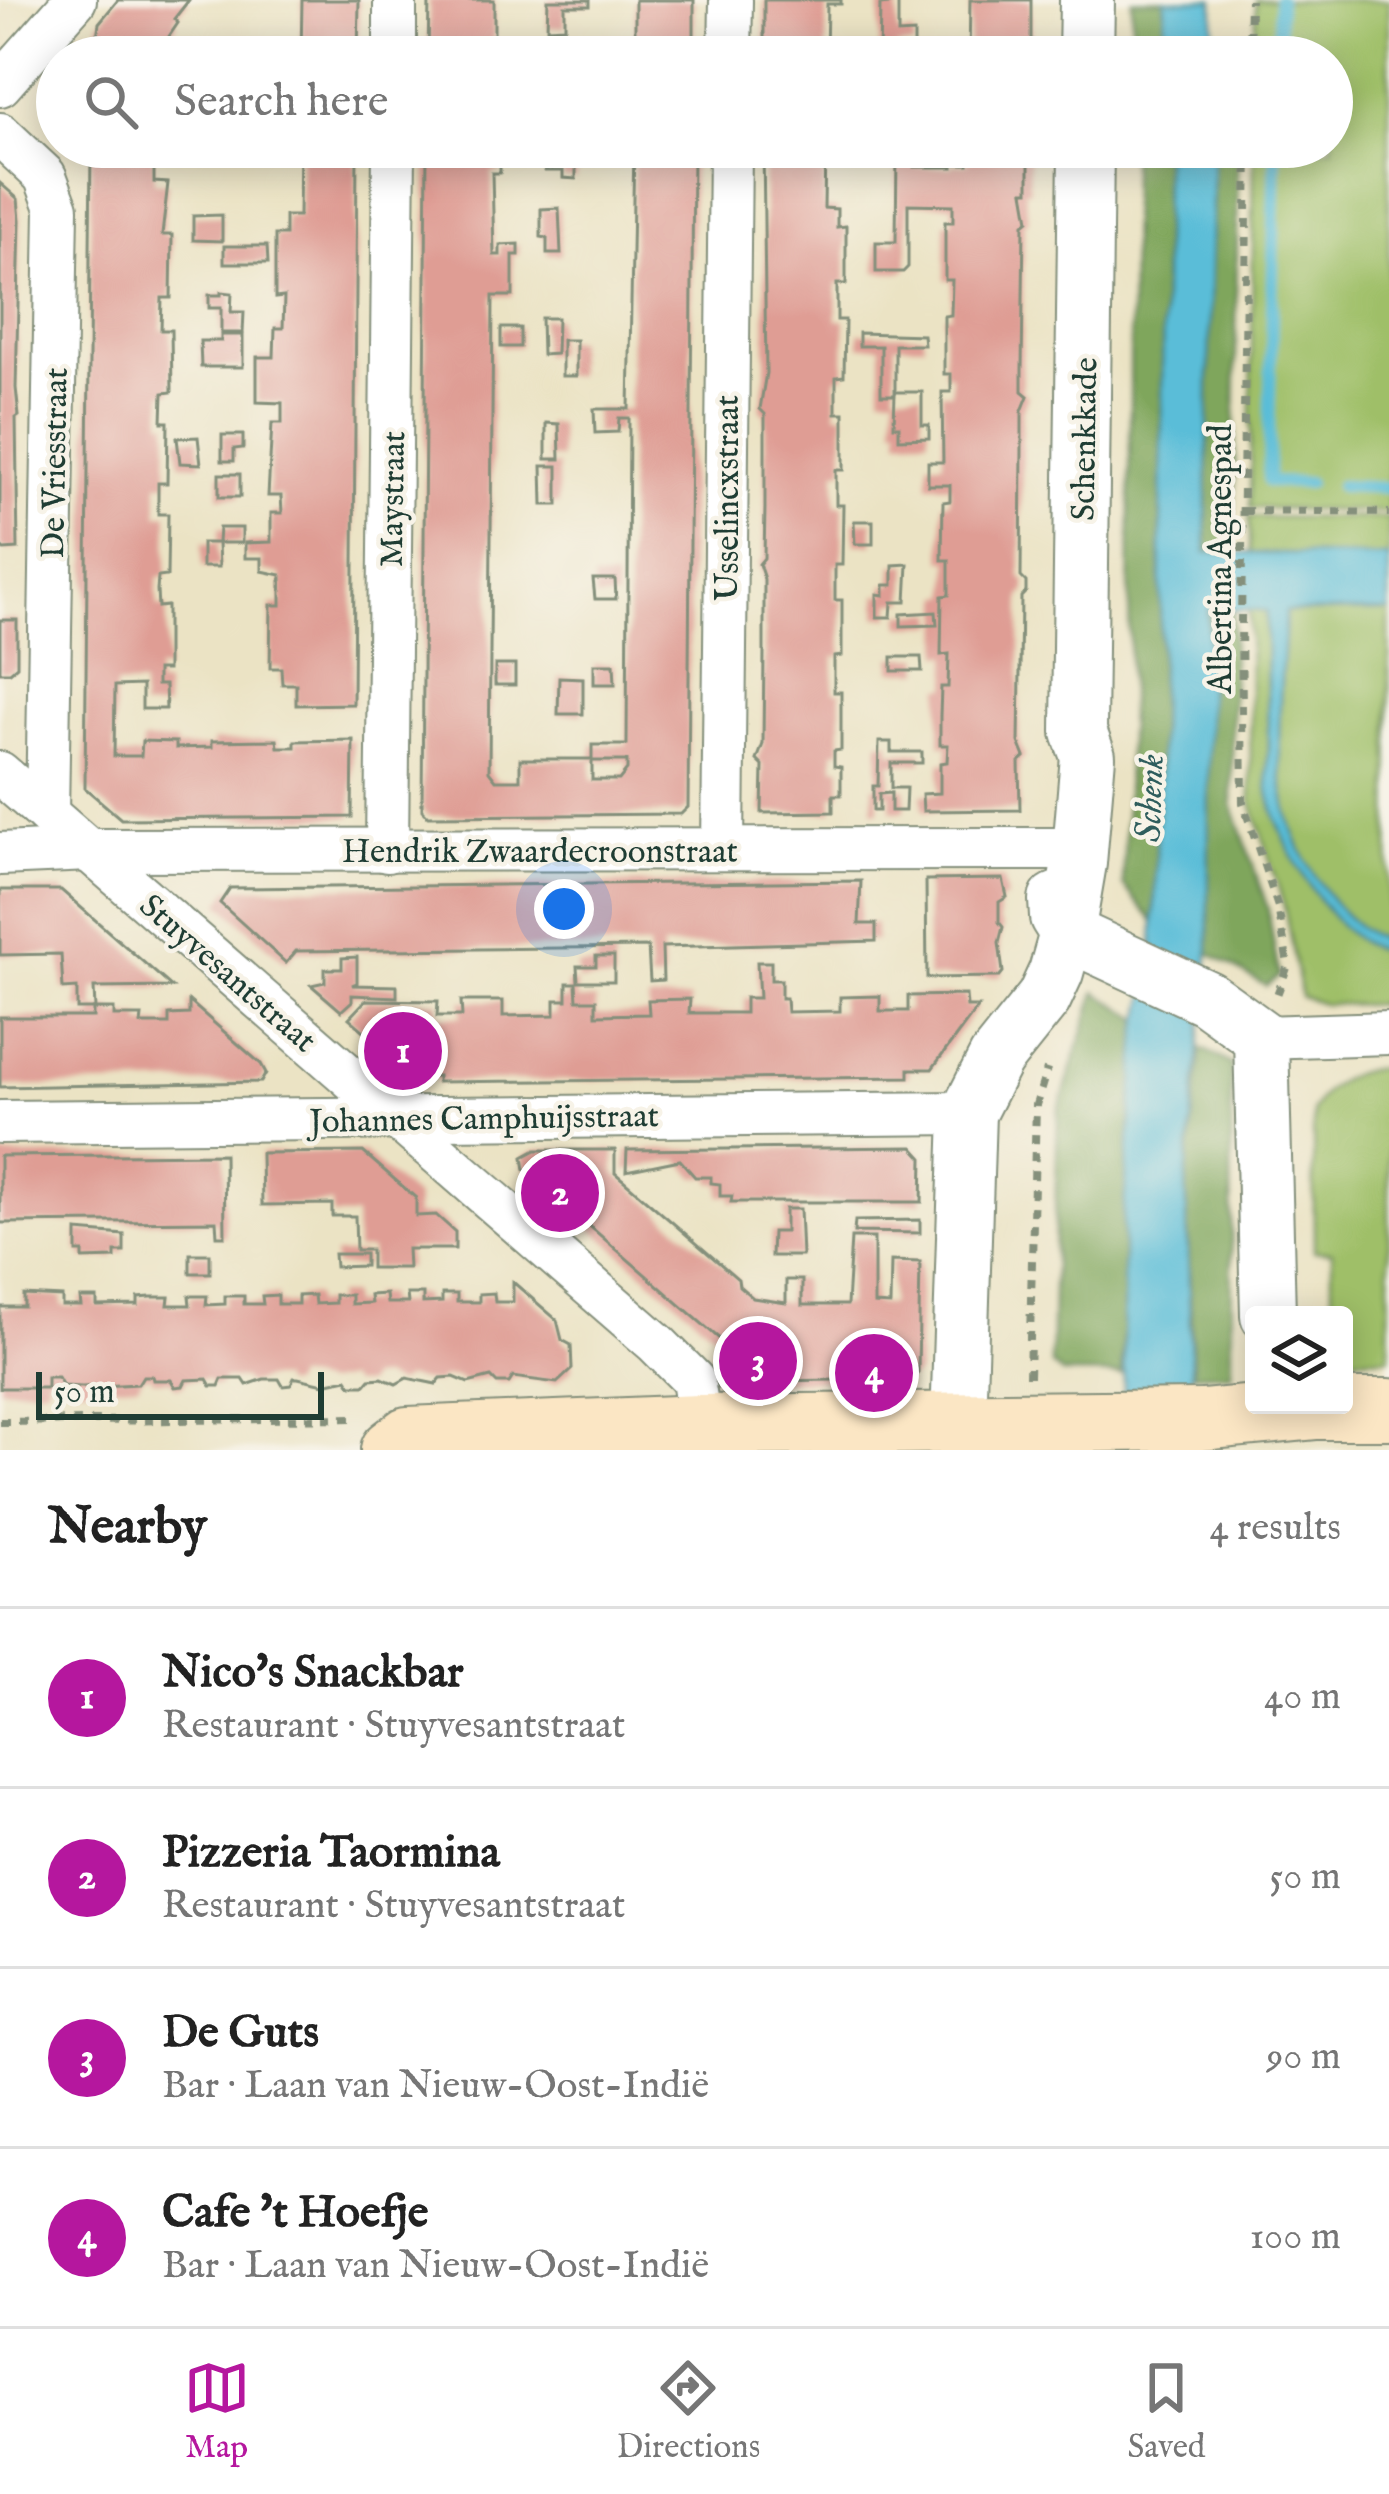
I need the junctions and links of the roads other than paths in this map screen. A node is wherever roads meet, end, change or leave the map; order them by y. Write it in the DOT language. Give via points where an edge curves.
graph roads {
  1 [pos="75,0"];
  2 [pos="395,0"];
  3 [pos="731,0"];
  4 [pos="1087,0"];
  5 [pos="43,36"];
  6 [pos="395,36"];
  7 [pos="730,36"];
  8 [pos="1086,36"];
  9 [pos="36,44"];
  10 [pos="0,85"];
  11 [pos="0,134"];
  12 [pos="394,168"];
  13 [pos="730,168"];
  14 [pos="1085,168"];
  15 [pos="0,773"];
  16 [pos="47,814"];
  17 [pos="724,848"];
  18 [pos="1066,849"];
  19 [pos="90,850"];
  20 [pos="387,850"];
  21 [pos="0,854"];
  22 [pos="1067,933"];
  23 [pos="1389,1033"];
  24 [pos="1261,1037"];
  25 [pos="968,1113"];
  26 [pos="398,1118"];
  27 [pos="0,1122"];
  28 [pos="1268,1306"];
  29 [pos="1389,1408"];
  30 [pos="1271,1422"];
  31 [pos="700,1425"];
  32 [pos="958,1437"];
  33 [pos="392,1450"];
  1 -- 5 [label="street"];
  2 -- 6 [label="street"];
  3 -- 7 [label="street"];
  4 -- 8 [label="street"];
  9 -- 10 [label="street"];
  11 -- 16 [label="street, De Vriesstraat" via="44,176 57,208"];
  12 -- 20 [label="street, Maystraat"];
  13 -- 17 [label="street, Usselincxstraat"];
  14 -- 18 [label="street, Schenkkade" via="1079,732 1064,755"];
  15 -- 16 [label="street, Stuyvesantstraat"];
  16 -- 19 [label="street, Stuyvesantstraat"];
  17 -- 18 [label="street, Hendrik Zwaardecroonstraat"];
  17 -- 20 [label="street, Hendrik Zwaardecroonstraat"];
  18 -- 22 [label="street, Schenkkade" via="1057,916"];
  19 -- 20 [label="street, Hendrik Zwaardecroonstraat"];
  19 -- 21 [label="street, Hendrik Zwaardecroonstraat"];
  19 -- 26 [label="street, Stuyvesantstraat"];
  22 -- 24 [label="street" via="1207,998"];
  22 -- 25 [label="street" via="1044,998 996,1058"];
  23 -- 24 [label="street"];
  24 -- 28 [label="street"];
  25 -- 26 [label="street, Johannes Camphuijsstraat"];
  25 -- 32 [label="street"];
  26 -- 27 [label="street, Johannes Camphuijsstraat"];
  26 -- 31 [label="street, Stuyvesantstraat" via="693,1380"];
  29 -- 30 [label="main road"];
  30 -- 32 [label="main road" via="1028,1423"];
  31 -- 32 [label="main road"];
  31 -- 33 [label="main road" via="408,1437"];
}
